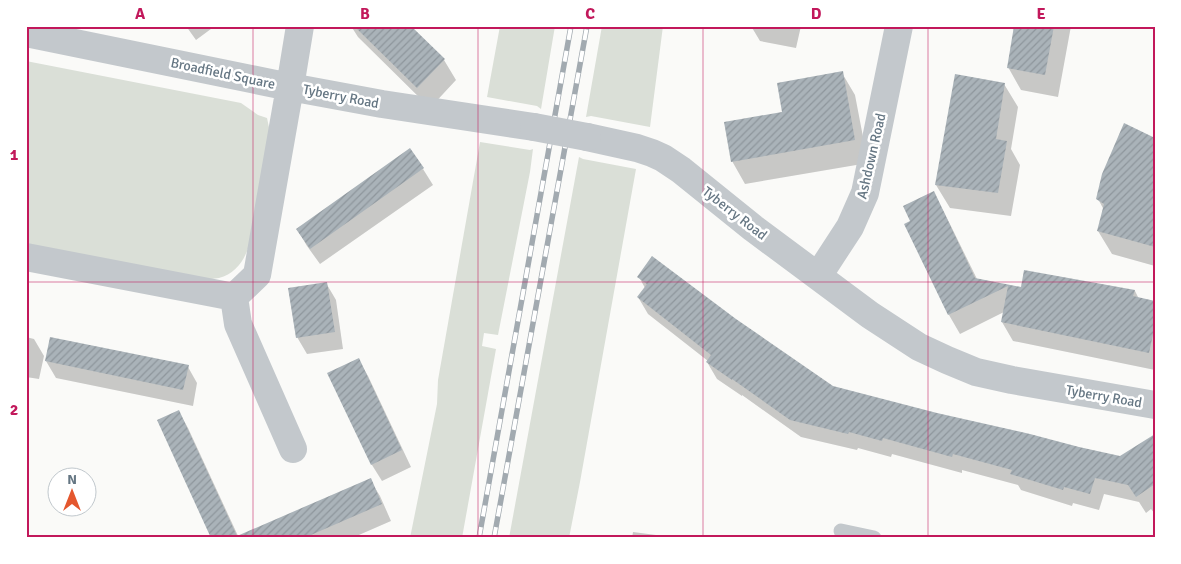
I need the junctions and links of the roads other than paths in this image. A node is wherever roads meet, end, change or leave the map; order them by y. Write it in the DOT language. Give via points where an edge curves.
graph roads {
  1 [pos="300,26"];
  2 [pos="899,26"];
  3 [pos="26,33"];
  4 [pos="290,87"];
  5 [pos="26,257"];
  6 [pos="818,276"];
  7 [pos="234,297"];
  8 [pos="1155,405"];
  9 [pos="293,449"];
  10 [pos="841,531"];
  11 [pos="874,538"];
  1 -- 4 [label="street"];
  2 -- 6 [label="street, Ashdown Road" via="865,194 850,227"];
  3 -- 4 [label="street, Broadfield Square"];
  4 -- 6 [label="street, Tyberry Road, bridge" via="587,137 652,152 689,176"];
  4 -- 7 [label="street, Broadfield Square" via="257,275"];
  5 -- 7 [label="street"];
  6 -- 8 [label="street, Tyberry Road" via="919,346 976,372"];
  7 -- 9 [label="street" via="238,324"];
  10 -- 11 [label="lane"];
}
